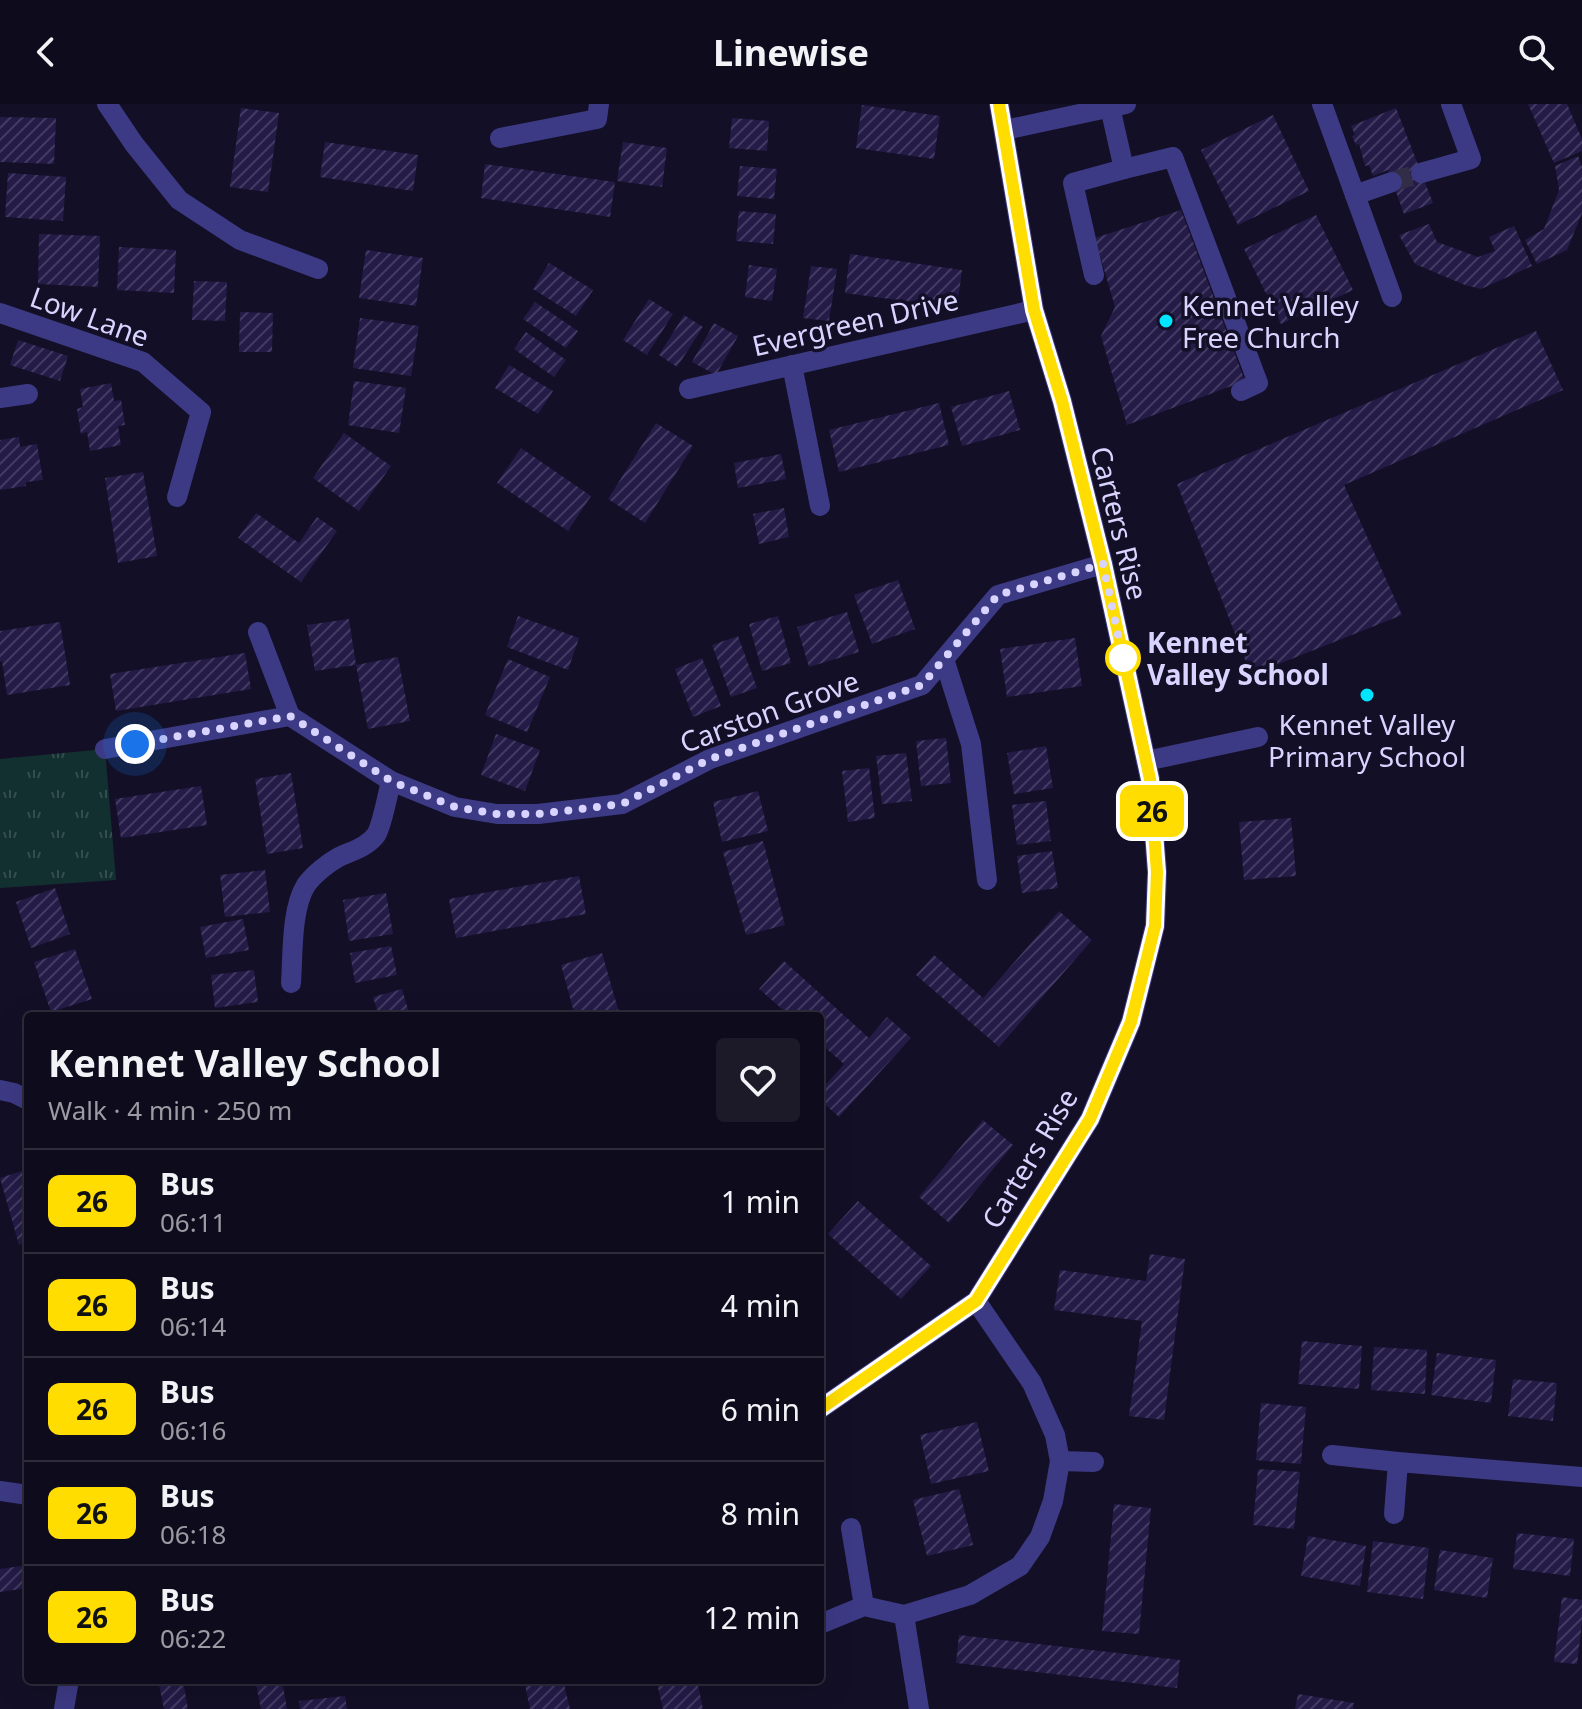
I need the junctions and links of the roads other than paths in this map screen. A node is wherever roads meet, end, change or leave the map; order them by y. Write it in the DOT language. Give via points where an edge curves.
graph roads {
  1 [pos="107,104"];
  2 [pos="599,104"];
  3 [pos="999,104"];
  4 [pos="1322,104"];
  5 [pos="1451,104"];
  6 [pos="1118,106"];
  7 [pos="1005,130"];
  8 [pos="500,138"];
  9 [pos="1124,169"];
  10 [pos="1421,173"];
  11 [pos="1392,182"];
  12 [pos="1355,195"];
  13 [pos="318,269"];
  14 [pos="1094,275"];
  15 [pos="1392,297"];
  16 [pos="1034,310"];
  17 [pos="0,313"];
  18 [pos="792,365"];
  19 [pos="689,389"];
  20 [pos="1241,391"];
  21 [pos="28,394"];
  22 [pos="0,398"];
  23 [pos="177,497"];
  24 [pos="820,506"];
  25 [pos="1103,564"];
  26 [pos="258,632"];
  27 [pos="944,659"];
  28 [pos="290,716"];
  29 [pos="1258,737"];
  30 [pos="105,749"];
  31 [pos="1146,761"];
  32 [pos="391,781"];
  33 [pos="987,880"];
  34 [pos="291,983"];
  35 [pos="0,1090"];
  36 [pos="24,1098"];
  37 [pos="976,1301"];
  38 [pos="824,1401"];
  39 [pos="1332,1455"];
  40 [pos="1060,1461"];
  41 [pos="1094,1462"];
  42 [pos="1398,1462"];
  43 [pos="1582,1477"];
  44 [pos="0,1491"];
  45 [pos="24,1494"];
  46 [pos="1394,1514"];
  47 [pos="851,1528"];
  48 [pos="864,1606"];
  49 [pos="904,1615"];
  50 [pos="824,1622"];
  51 [pos="68,1684"];
  52 [pos="64,1709"];
  53 [pos="919,1709"];
  1 -- 13 [label="street" via="179,200 240,240"];
  2 -- 8 [label="street" via="597,119"];
  3 -- 7 [label="street, Carters Rise"];
  4 -- 12 [label="street"];
  5 -- 10 [label="street" via="1471,159"];
  6 -- 7 [label="street"];
  6 -- 9 [label="street"];
  7 -- 16 [label="street, Carters Rise"];
  9 -- 14 [label="street" via="1073,183"];
  9 -- 20 [label="street" via="1173,157 1258,383"];
  11 -- 12 [label="street"];
  12 -- 15 [label="street"];
  16 -- 18 [label="street, Evergreen Drive"];
  16 -- 25 [label="street, Carters Rise"];
  17 -- 23 [label="street, Low Lane" via="143,362 201,412"];
  18 -- 19 [label="street, Evergreen Drive"];
  18 -- 24 [label="street"];
  21 -- 22 [label="street"];
  25 -- 27 [label="street, Carston Grove" via="998,595"];
  25 -- 31 [label="street, Carters Rise"];
  26 -- 28 [label="street"];
  27 -- 32 [label="street, Carston Grove" via="922,685 710,759 622,804 497,814 455,807"];
  27 -- 33 [label="street" via="971,744"];
  28 -- 30 [label="street"];
  28 -- 32 [label="street, Carston Grove"];
  29 -- 31 [label="street"];
  31 -- 37 [label="street, Carters Rise" via="1157,872 1155,926 1131,1022 1090,1119"];
  32 -- 34 [label="street" via="377,834 306,885 295,922"];
  35 -- 36 [label="street"];
  37 -- 38 [label="street, Carters Rise"];
  37 -- 40 [label="street" via="1032,1383 1055,1435"];
  39 -- 42 [label="street"];
  40 -- 41 [label="street"];
  40 -- 49 [label="street" via="1040,1537 1020,1566 970,1595"];
  42 -- 43 [label="street"];
  42 -- 46 [label="street"];
  44 -- 45 [label="street"];
  47 -- 48 [label="street"];
  48 -- 49 [label="street"];
  48 -- 50 [label="street"];
  49 -- 53 [label="street"];
  51 -- 52 [label="street"];
}
